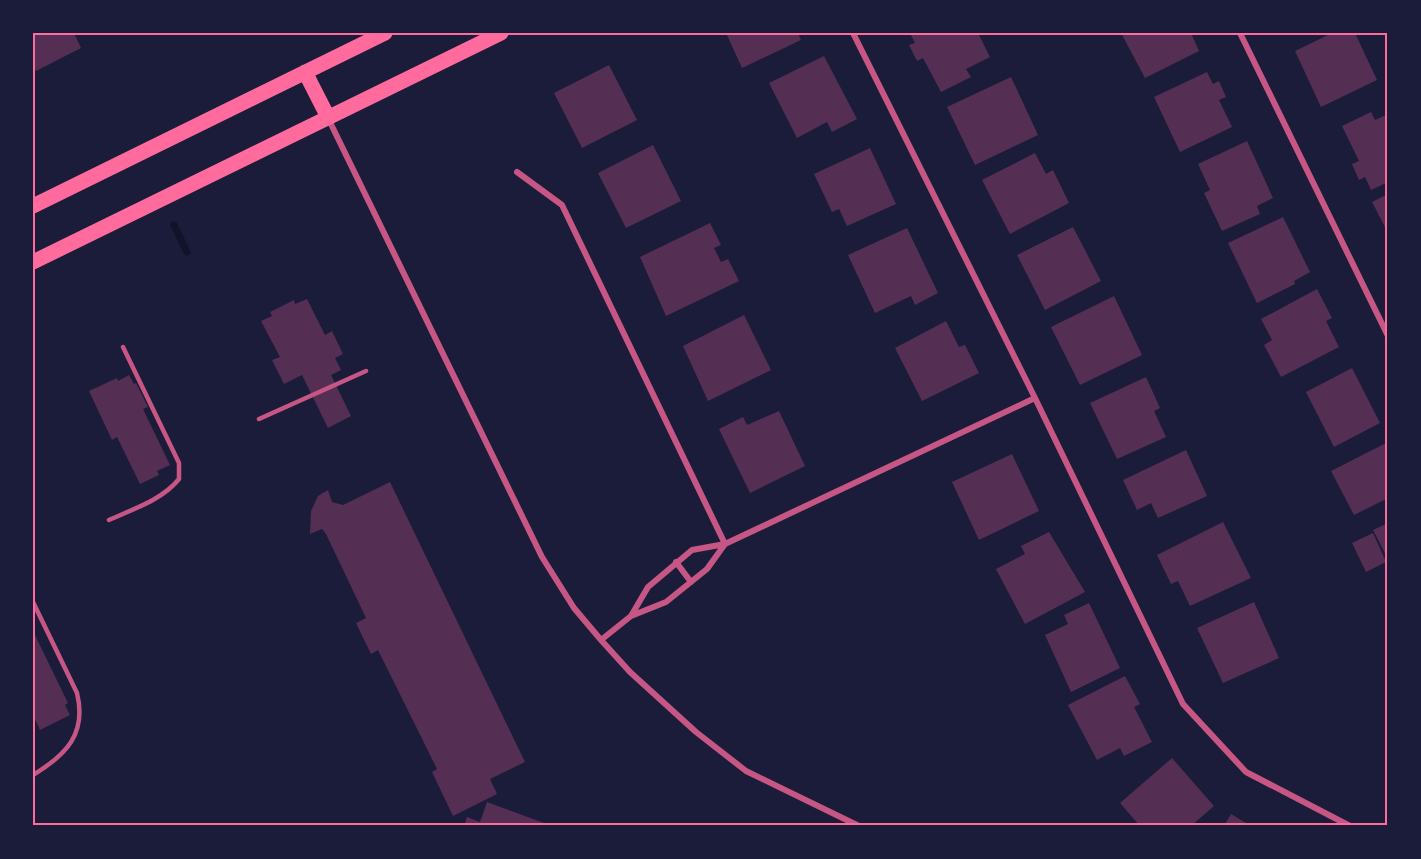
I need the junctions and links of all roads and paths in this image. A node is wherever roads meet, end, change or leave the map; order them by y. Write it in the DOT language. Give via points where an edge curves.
graph roads {
  1 [pos="385,33"];
  2 [pos="501,33"];
  3 [pos="854,33"];
  4 [pos="1240,33"];
  5 [pos="304,72"];
  6 [pos="328,117"];
  7 [pos="517,172"];
  8 [pos="33,206"];
  9 [pos="33,262"];
  10 [pos="1388,336"];
  11 [pos="123,347"];
  12 [pos="366,371"];
  13 [pos="1035,398"];
  14 [pos="259,419"];
  15 [pos="109,520"];
  16 [pos="725,544"];
  17 [pos="676,562"];
  18 [pos="691,582"];
  19 [pos="33,602"];
  20 [pos="630,616"];
  21 [pos="601,640"];
  22 [pos="33,775"];
  23 [pos="859,826"];
  24 [pos="1350,826"];
  1 -- 5 [label="main road"];
  2 -- 6 [label="main road"];
  3 -- 13 [label="street"];
  4 -- 10 [label="street"];
  5 -- 6 [label="main road"];
  5 -- 8 [label="main road"];
  6 -- 9 [label="main road"];
  6 -- 21 [label="street" via="542,557 574,608"];
  7 -- 16 [label="street" via="562,205"];
  11 -- 15 [label="lane" via="179,463 179,480 171,490"];
  12 -- 14 [label="lane"];
  13 -- 16 [label="street"];
  13 -- 24 [label="street" via="1183,704 1246,772"];
  16 -- 17 [label="street" via="692,550"];
  16 -- 18 [label="street" via="707,569"];
  17 -- 18 [label="street"];
  17 -- 20 [label="street" via="648,587"];
  18 -- 20 [label="street" via="666,602"];
  19 -- 22 [label="lane" via="76,693 80,724 74,739 49,765"];
  20 -- 21 [label="street"];
  21 -- 23 [label="street" via="696,732 746,771"];
}
